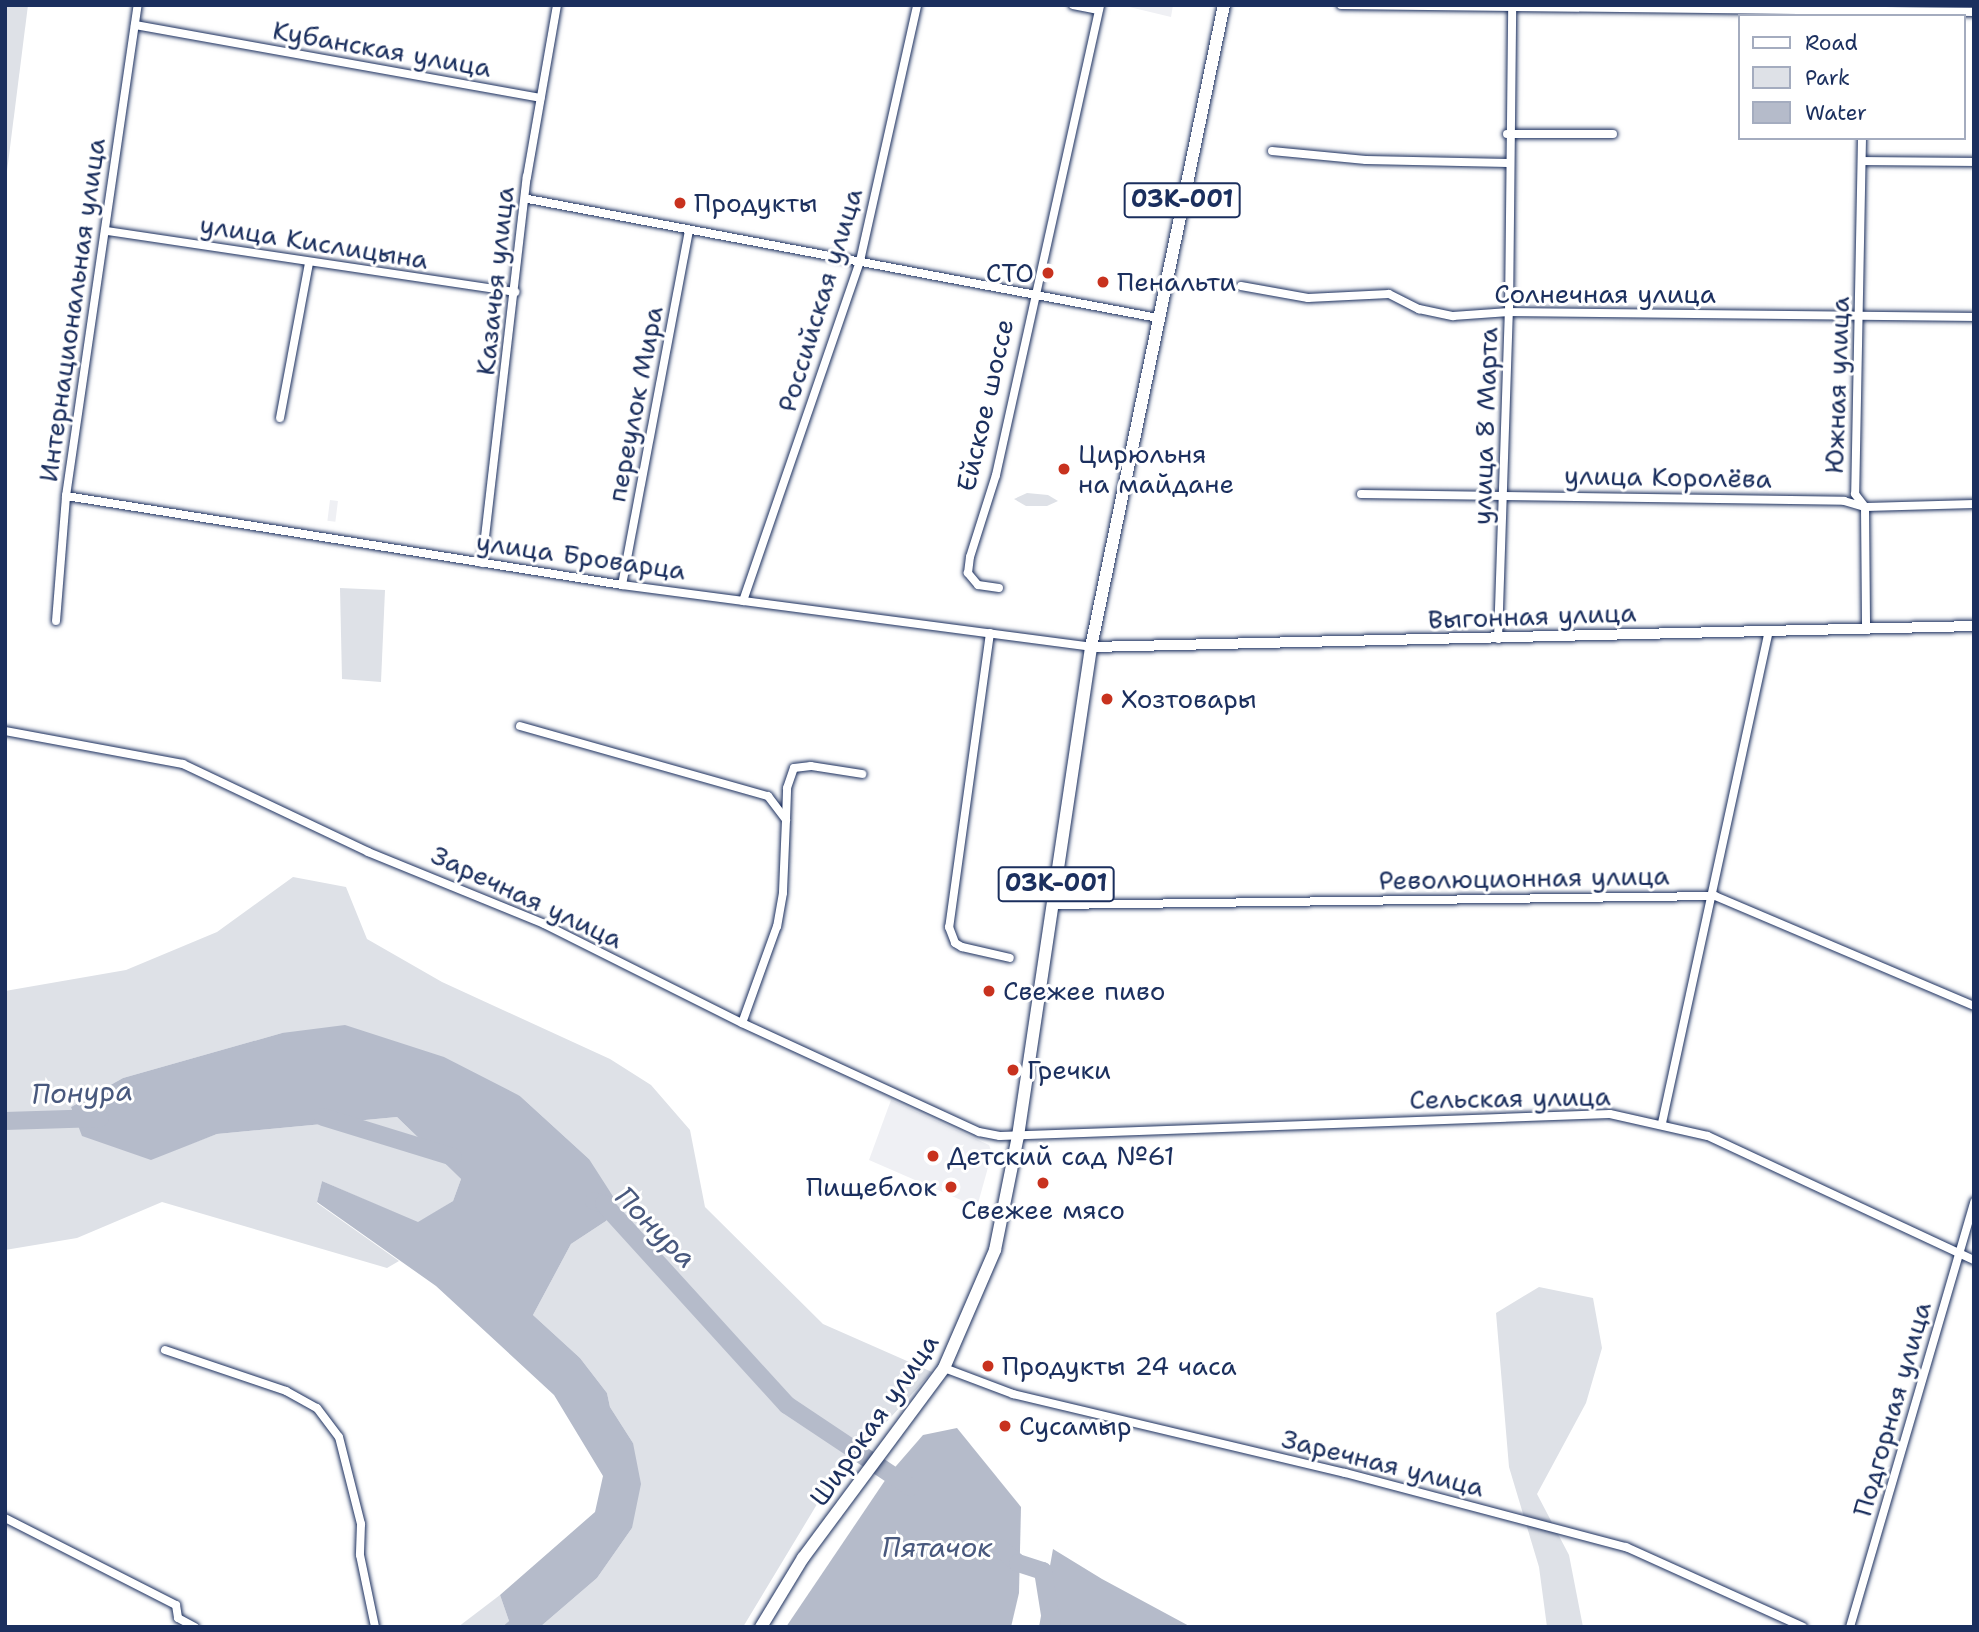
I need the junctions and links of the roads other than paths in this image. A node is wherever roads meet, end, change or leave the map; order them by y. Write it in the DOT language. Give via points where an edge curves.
graph roads {
  1 [pos="138,5"];
  2 [pos="557,5"];
  3 [pos="917,5"];
  4 [pos="1073,5"];
  5 [pos="1224,5"];
  6 [pos="1341,5"];
  7 [pos="1511,6"];
  8 [pos="1651,6"];
  9 [pos="1100,8"];
  10 [pos="1864,10"];
  11 [pos="1974,12"];
  12 [pos="135,25"];
  13 [pos="540,98"];
  14 [pos="1507,134"];
  15 [pos="1613,134"];
  16 [pos="1862,140"];
  17 [pos="1272,151"];
  18 [pos="1862,161"];
  19 [pos="1974,162"];
  20 [pos="1507,163"];
  21 [pos="528,199"];
  22 [pos="107,231"];
  23 [pos="689,231"];
  24 [pos="860,261"];
  25 [pos="309,263"];
  26 [pos="1241,286"];
  27 [pos="516,292"];
  28 [pos="1033,295"];
  29 [pos="1509,312"];
  30 [pos="1861,316"];
  31 [pos="1974,317"];
  32 [pos="1158,318"];
  33 [pos="280,418"];
  34 [pos="1361,494"];
  35 [pos="66,496"];
  36 [pos="1504,496"];
  37 [pos="1974,504"];
  38 [pos="1865,507"];
  39 [pos="482,563"];
  40 [pos="622,585"];
  41 [pos="999,588"];
  42 [pos="743,601"];
  43 [pos="56,621"];
  44 [pos="1974,626"];
  45 [pos="1866,629"];
  46 [pos="1769,631"];
  47 [pos="990,633"];
  48 [pos="1498,639"];
  49 [pos="1091,647"];
  50 [pos="520,726"];
  51 [pos="5,731"];
  52 [pos="862,774"];
  53 [pos="786,820"];
  54 [pos="1715,896"];
  55 [pos="1052,905"];
  56 [pos="1010,958"];
  57 [pos="1974,1006"];
  58 [pos="742,1023"];
  59 [pos="1662,1123"];
  60 [pos="1018,1136"];
  61 [pos="1974,1202"];
  62 [pos="1958,1254"];
  63 [pos="1974,1260"];
  64 [pos="165,1350"];
  65 [pos="944,1368"];
  66 [pos="5,1518"];
  67 [pos="178,1618"];
  68 [pos="172,1627"];
  69 [pos="195,1627"];
  70 [pos="375,1627"];
  71 [pos="761,1627"];
  72 [pos="1803,1627"];
  73 [pos="1850,1627"];
  1 -- 12 [label="street, Интернациональная улица"];
  2 -- 13 [label="street, Казачья улица"];
  3 -- 24 [label="street, Российская улица"];
  4 -- 9 [label="street"];
  5 -- 32 [label="main road, 03К-001"];
  6 -- 7 [label="street"];
  7 -- 8 [label="street"];
  7 -- 14 [label="street, улица 8 Марта"];
  8 -- 10 [label="street"];
  9 -- 28 [label="street, Ейское шоссе"];
  10 -- 11 [label="street"];
  12 -- 13 [label="street, Кубанская улица"];
  12 -- 22 [label="street, Интернациональная улица"];
  13 -- 21 [label="street, Казачья улица"];
  14 -- 15 [label="street"];
  14 -- 20 [label="street, улица 8 Марта"];
  16 -- 18 [label="street, Южная улица"];
  17 -- 20 [label="street" via="1366,160"];
  18 -- 19 [label="street"];
  18 -- 30 [label="street, Южная улица"];
  20 -- 29 [label="street, улица 8 Марта"];
  21 -- 23 [label="street"];
  21 -- 27 [label="street, Казачья улица"];
  22 -- 25 [label="street, улица Кислицына"];
  22 -- 35 [label="street, Интернациональная улица"];
  23 -- 24 [label="street"];
  23 -- 40 [label="street, переулок Мира"];
  24 -- 28 [label="street"];
  24 -- 42 [label="street, Российская улица"];
  25 -- 27 [label="street, улица Кислицына"];
  25 -- 33 [label="street"];
  26 -- 29 [label="street, Солнечная улица" via="1308,298 1389,295 1419,309 1453,316"];
  27 -- 39 [label="street, Казачья улица"];
  28 -- 32 [label="street"];
  28 -- 41 [label="street, Ейское шоссе" via="996,475 968,573 978,585"];
  29 -- 30 [label="street, Солнечная улица"];
  29 -- 36 [label="street, улица 8 Марта"];
  30 -- 31 [label="street, Солнечная улица"];
  30 -- 38 [label="street, Южная улица" via="1855,494"];
  32 -- 49 [label="main road, 03К-001"];
  34 -- 36 [label="street, улица Королёва"];
  35 -- 39 [label="street, улица Броварца"];
  35 -- 43 [label="street, Интернациональная улица"];
  36 -- 38 [label="street, улица Королёва" via="1843,501"];
  36 -- 48 [label="street, улица 8 Марта"];
  37 -- 38 [label="street, улица Королёва"];
  38 -- 45 [label="street, Южная улица"];
  39 -- 40 [label="street, улица Броварца"];
  40 -- 42 [label="street, улица Броварца"];
  42 -- 47 [label="street, улица Броварца"];
  44 -- 45 [label="street, Выгонная улица"];
  45 -- 46 [label="street, Выгонная улица"];
  46 -- 48 [label="street, Выгонная улица"];
  46 -- 54 [label="street"];
  47 -- 49 [label="street, улица Броварца"];
  47 -- 56 [label="street" via="949,927 955,943 962,947"];
  48 -- 49 [label="street, Выгонная улица"];
  49 -- 55 [label="main road, Широкая улица / 03К-001"];
  50 -- 53 [label="street" via="576,745 756,790 768,796"];
  51 -- 58 [label="street, Заречная улица" via="183,764 368,852 544,925"];
  52 -- 53 [label="street" via="794,768 787,788"];
  53 -- 58 [label="street" via="777,926"];
  54 -- 55 [label="street, Революционная улица"];
  54 -- 57 [label="street, Революционная улица"];
  54 -- 59 [label="street"];
  55 -- 60 [label="main road, Широкая улица / 03К-001"];
  58 -- 60 [label="street, Заречная улица" via="979,1132"];
  59 -- 60 [label="street, Сельская улица" via="1610,1114 1564,1114"];
  59 -- 62 [label="street, Сельская улица" via="1708,1136"];
  60 -- 65 [label="main road, Широкая улица / 03К-001" via="995,1250"];
  61 -- 62 [label="street, Подгорная улица"];
  62 -- 63 [label="street, Сельская улица"];
  62 -- 73 [label="street, Подгорная улица"];
  64 -- 70 [label="street" via="286,1391 317,1408 338,1437 361,1524 360,1555"];
  65 -- 71 [label="main road, Широкая улица / 03К-001" via="803,1558"];
  65 -- 72 [label="street, Заречная улица" via="1013,1394 1626,1547"];
  66 -- 67 [label="street" via="176,1605"];
  67 -- 68 [label="street"];
  67 -- 69 [label="street"];
}
